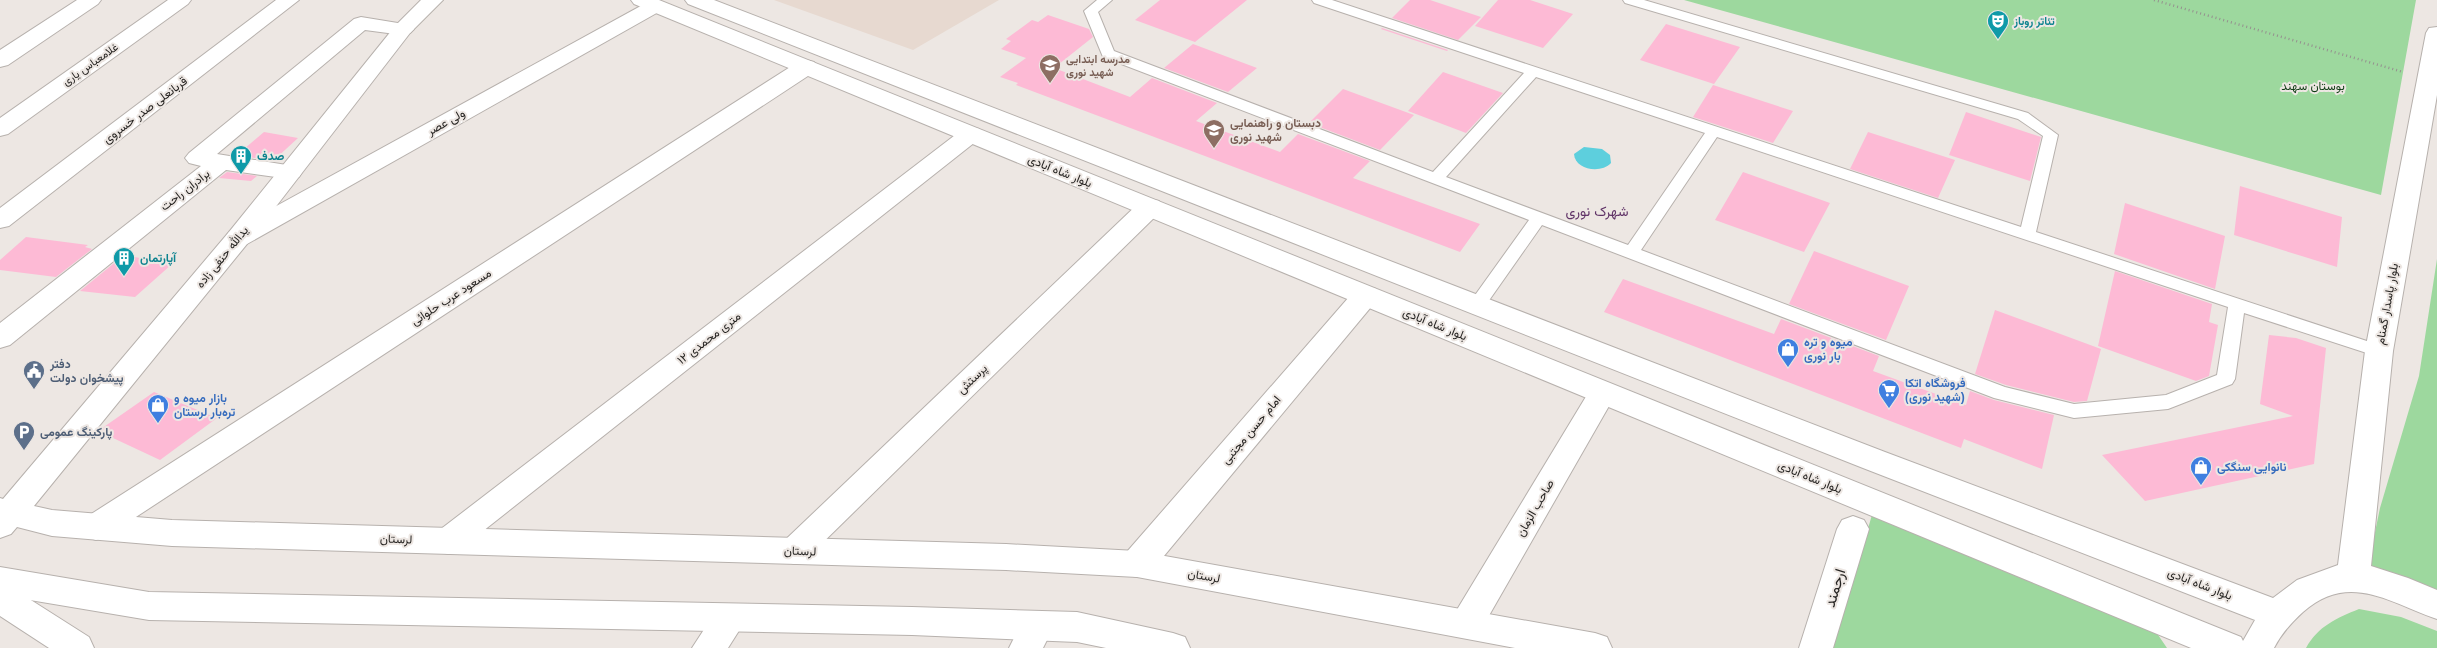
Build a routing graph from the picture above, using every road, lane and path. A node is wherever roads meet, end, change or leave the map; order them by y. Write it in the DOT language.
graph roads {
  1 [pos="92,0"];
  2 [pos="181,0"];
  3 [pos="290,0"];
  4 [pos="433,0"];
  5 [pos="695,0"];
  6 [pos="1105,0"];
  7 [pos="1319,0"];
  8 [pos="1630,0"];
  9 [pos="2154,0"];
  10 [pos="648,3"];
  11 [pos="403,29"];
  12 [pos="2437,33"];
  13 [pos="0,60"];
  14 [pos="806,67"];
  15 [pos="1533,71"];
  16 [pos="2429,79"];
  17 [pos="0,128"];
  18 [pos="1714,131"];
  19 [pos="971,134"];
  20 [pos="222,161"];
  21 [pos="290,172"];
  22 [pos="1436,178"];
  23 [pos="1150,207"];
  24 [pos="1538,217"];
  25 [pos="0,220"];
  26 [pos="2027,234"];
  27 [pos="238,238"];
  28 [pos="1631,252"];
  29 [pos="1366,296"];
  30 [pos="1477,304"];
  31 [pos="2237,304"];
  32 [pos="0,338"];
  33 [pos="2379,350"];
  34 [pos="1603,392"];
  35 [pos="4,517"];
  36 [pos="96,527"];
  37 [pos="1853,529"];
  38 [pos="448,541"];
  39 [pos="794,550"];
  40 [pos="1137,564"];
  41 [pos="2353,578"];
  42 [pos="0,580"];
  43 [pos="0,598"];
  44 [pos="2437,605"];
  45 [pos="2278,614"];
  46 [pos="730,618"];
  47 [pos="1467,624"];
  48 [pos="1031,637"];
  49 [pos="77,648"];
  50 [pos="709,648"];
  51 [pos="1173,648"];
  52 [pos="1595,648"];
  53 [pos="1816,648"];
  54 [pos="2229,648"];
  55 [pos="2257,648"];
  1 -- 13 [label="street"];
  2 -- 17 [label="street, غلامعباس یاری"];
  3 -- 25 [label="street, قربانعلی صدر خسروی"];
  4 -- 11 [label="street, یدالله حنفی زاده"];
  5 -- 30 [label="street, بلوار شاه آبادی"];
  6 -- 22 [label="lane"];
  7 -- 15 [label="lane"];
  8 -- 26 [label="lane"];
  9 -- 16 [label="path"];
  10 -- 14 [label="street, بلوار شاه آبادی"];
  10 -- 27 [label="street, ولی عصر"];
  11 -- 20 [label="street, برادران راحت"];
  11 -- 21 [label="street, یدالله حنفی زاده"];
  12 -- 16 [label="street, بلوار پاسدار گمنام"];
  14 -- 19 [label="street, بلوار شاه آبادی"];
  14 -- 36 [label="street, مسعود عرب حلوائی"];
  15 -- 18 [label="lane"];
  15 -- 22 [label="lane"];
  16 -- 33 [label="street, بلوار پاسدار گمنام"];
  18 -- 26 [label="lane"];
  18 -- 28 [label="lane"];
  19 -- 23 [label="street, بلوار شاه آبادی"];
  19 -- 38 [label="street, ۱۲ متری محمدی"];
  20 -- 21 [label="street"];
  20 -- 32 [label="street, برادران راحت"];
  21 -- 27 [label="street, یدالله حنفی زاده"];
  22 -- 24 [label="lane"];
  23 -- 29 [label="street, بلوار شاه آبادی"];
  23 -- 39 [label="street, پرستش"];
  24 -- 28 [label="lane"];
  24 -- 30 [label="lane"];
  26 -- 31 [label="lane"];
  27 -- 35 [label="street, یدالله حنفی زاده"];
  28 -- 31 [label="lane"];
  29 -- 34 [label="street, بلوار شاه آبادی"];
  29 -- 40 [label="street, امام حسن مجتبی"];
  30 -- 45 [label="street, بلوار شاه آبادی"];
  31 -- 33 [label="lane"];
  33 -- 41 [label="street, بلوار پاسدار گمنام"];
  34 -- 47 [label="street, صاحب الزمان"];
  34 -- 54 [label="street, بلوار شاه آبادی"];
  35 -- 36 [label="street, لرستان"];
  36 -- 38 [label="street, لرستان"];
  37 -- 53 [label="street, ارجمند"];
  38 -- 39 [label="street, لرستان"];
  39 -- 40 [label="street, لرستان"];
  40 -- 47 [label="street, لرستان"];
  41 -- 44 [label="street"];
  41 -- 45 [label="street"];
  42 -- 46 [label="street"];
  43 -- 49 [label="street"];
  45 -- 55 [label="street"];
  46 -- 48 [label="street"];
  46 -- 50 [label="street"];
  47 -- 52 [label="street, لرستان"];
  48 -- 51 [label="street"];
}
